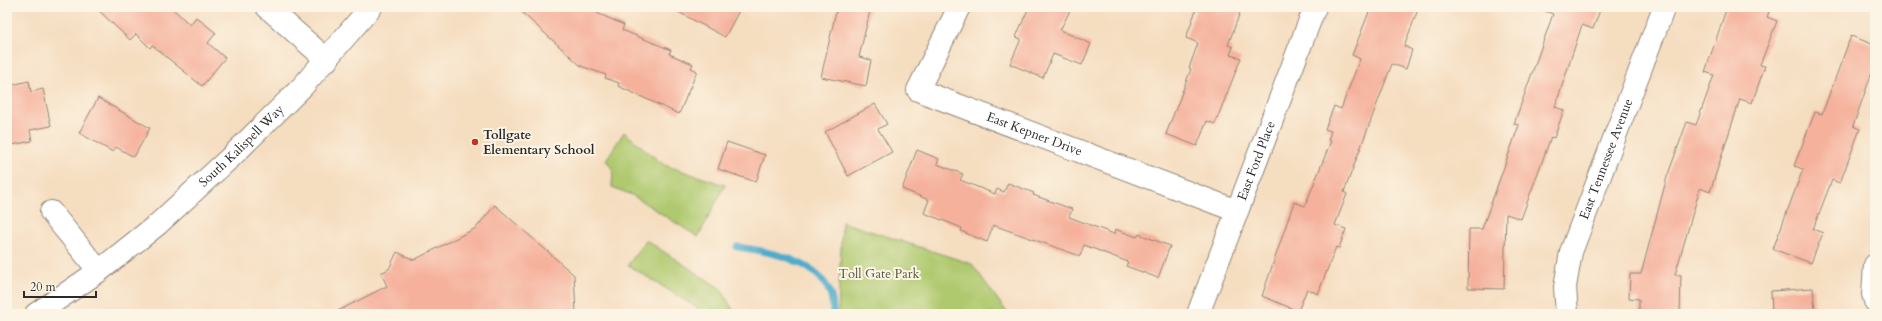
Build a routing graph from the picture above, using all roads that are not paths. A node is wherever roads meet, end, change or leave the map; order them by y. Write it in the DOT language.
graph roads {
  1 [pos="267,7"];
  2 [pos="371,7"];
  3 [pos="958,7"];
  4 [pos="1315,7"];
  5 [pos="1664,7"];
  6 [pos="327,60"];
  7 [pos="1237,211"];
  8 [pos="51,212"];
  9 [pos="1875,265"];
  10 [pos="99,271"];
  11 [pos="1875,301"];
  12 [pos="36,314"];
  13 [pos="1198,314"];
  14 [pos="1567,314"];
  1 -- 6 [label="street"];
  2 -- 6 [label="street, South Kalispell Way"];
  3 -- 7 [label="street, East Kepner Drive"];
  4 -- 7 [label="street, East Ford Place"];
  5 -- 14 [label="street, East Tennessee Avenue"];
  6 -- 10 [label="street, South Kalispell Way"];
  7 -- 13 [label="street, East Ford Place"];
  8 -- 10 [label="street"];
  9 -- 11 [label="street"];
  10 -- 12 [label="street, South Kalispell Way"];
}
